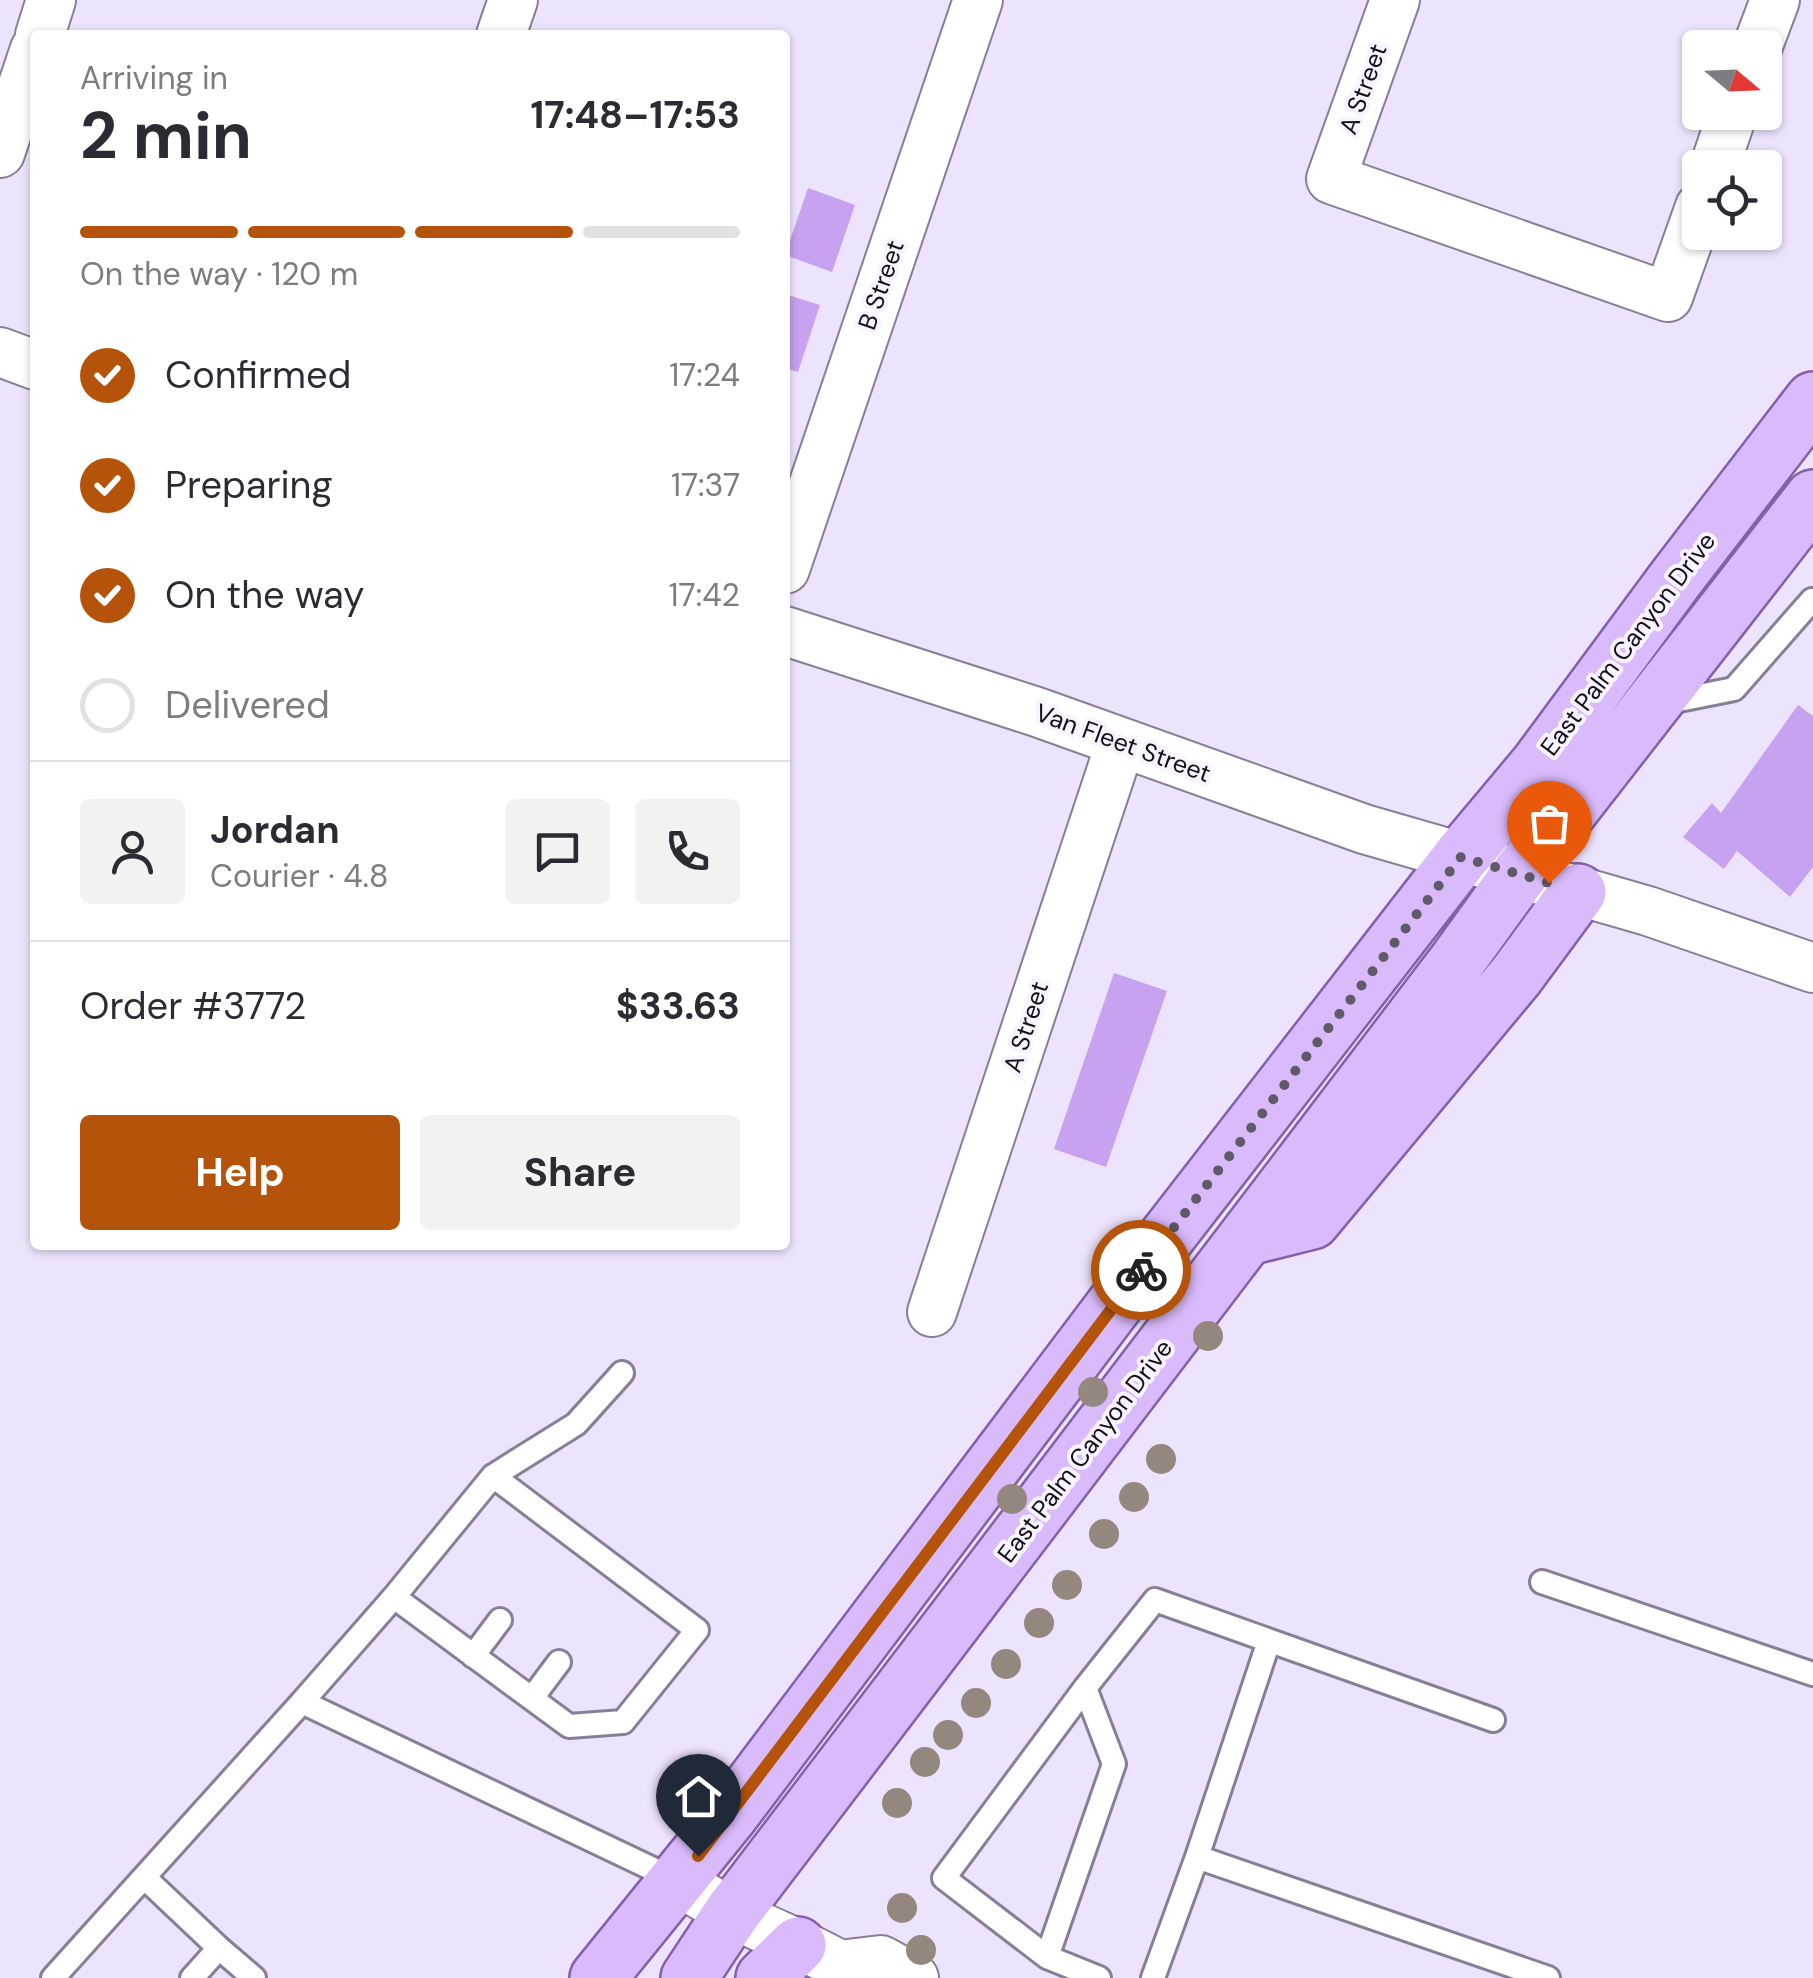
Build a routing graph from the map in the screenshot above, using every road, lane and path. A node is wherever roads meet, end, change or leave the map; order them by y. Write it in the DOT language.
graph roads {
  1 [pos="51,0"];
  2 [pos="513,0"];
  3 [pos="978,0"];
  4 [pos="1395,0"];
  5 [pos="1775,0"];
  6 [pos="42,30"];
  7 [pos="503,30"];
  8 [pos="1764,30"];
  9 [pos="30,63"];
  10 [pos="0,153"];
  11 [pos="1685,250"];
  12 [pos="0,352"];
  13 [pos="30,362"];
  14 [pos="1813,400"];
  15 [pos="1813,498"];
  16 [pos="790,554"];
  17 [pos="1812,600"];
  18 [pos="790,633"];
  19 [pos="1651,706"];
  20 [pos="1121,742"];
  21 [pos="1461,857"];
  22 [pos="1520,874"];
  23 [pos="1578,892"];
  24 [pos="1813,968"];
  25 [pos="1248,1237"];
  26 [pos="932,1312"];
  27 [pos="622,1373"];
  28 [pos="493,1476"];
  29 [pos="1542,1582"];
  30 [pos="394,1597"];
  31 [pos="500,1620"];
  32 [pos="1270,1641"];
  33 [pos="474,1656"];
  34 [pos="559,1662"];
  35 [pos="1813,1674"];
  36 [pos="1085,1688"];
  37 [pos="532,1698"];
  38 [pos="302,1702"];
  39 [pos="1494,1720"];
  40 [pos="1197,1858"];
  41 [pos="145,1878"];
  42 [pos="678,1881"];
  43 [pos="732,1913"];
  44 [pos="219,1948"];
  45 [pos="1047,1956"];
  46 [pos="812,1967"];
  47 [pos="54,1978"];
  48 [pos="192,1978"];
  49 [pos="254,1978"];
  50 [pos="598,1978"];
  51 [pos="689,1978"];
  52 [pos="914,1978"];
  53 [pos="1099,1978"];
  54 [pos="1153,1978"];
  55 [pos="1548,1978"];
  1 -- 6 [label="street"];
  2 -- 7 [label="street"];
  3 -- 16 [label="street, B Street"];
  4 -- 11 [label="street, A Street"];
  5 -- 8 [label="street"];
  9 -- 10 [label="street"];
  12 -- 13 [label="street"];
  14 -- 21 [label="main road, East Palm Canyon Drive"];
  15 -- 19 [label="main road, East Palm Canyon Drive"];
  17 -- 19 [label="lane"];
  18 -- 20 [label="street, Van Fleet Street"];
  19 -- 22 [label="main road, East Palm Canyon Drive"];
  20 -- 21 [label="street, Van Fleet Street"];
  20 -- 26 [label="street, A Street"];
  21 -- 22 [label="street, Van Fleet Street"];
  21 -- 42 [label="main road, East Palm Canyon Drive"];
  22 -- 23 [label="street, Van Fleet Street"];
  22 -- 25 [label="main road, East Palm Canyon Drive"];
  23 -- 24 [label="street, Van Fleet Street"];
  23 -- 25 [label="main road"];
  25 -- 43 [label="main road, East Palm Canyon Drive"];
  27 -- 28 [label="lane"];
  28 -- 30 [label="lane"];
  28 -- 37 [label="lane"];
  29 -- 35 [label="lane"];
  30 -- 33 [label="lane"];
  30 -- 38 [label="lane"];
  31 -- 33 [label="lane"];
  32 -- 36 [label="lane"];
  32 -- 39 [label="lane"];
  32 -- 40 [label="lane"];
  33 -- 37 [label="lane"];
  34 -- 37 [label="lane"];
  36 -- 45 [label="lane"];
  36 -- 45 [label="lane"];
  38 -- 41 [label="lane"];
  38 -- 42 [label="lane"];
  40 -- 54 [label="lane"];
  40 -- 55 [label="lane"];
  41 -- 44 [label="lane"];
  41 -- 47 [label="lane"];
  42 -- 43 [label="street"];
  42 -- 50 [label="main road, East Palm Canyon Drive"];
  43 -- 46 [label="street"];
  43 -- 51 [label="main road, East Palm Canyon Drive"];
  44 -- 48 [label="lane"];
  44 -- 49 [label="lane"];
  45 -- 53 [label="lane"];
  46 -- 52 [label="street"];
}
